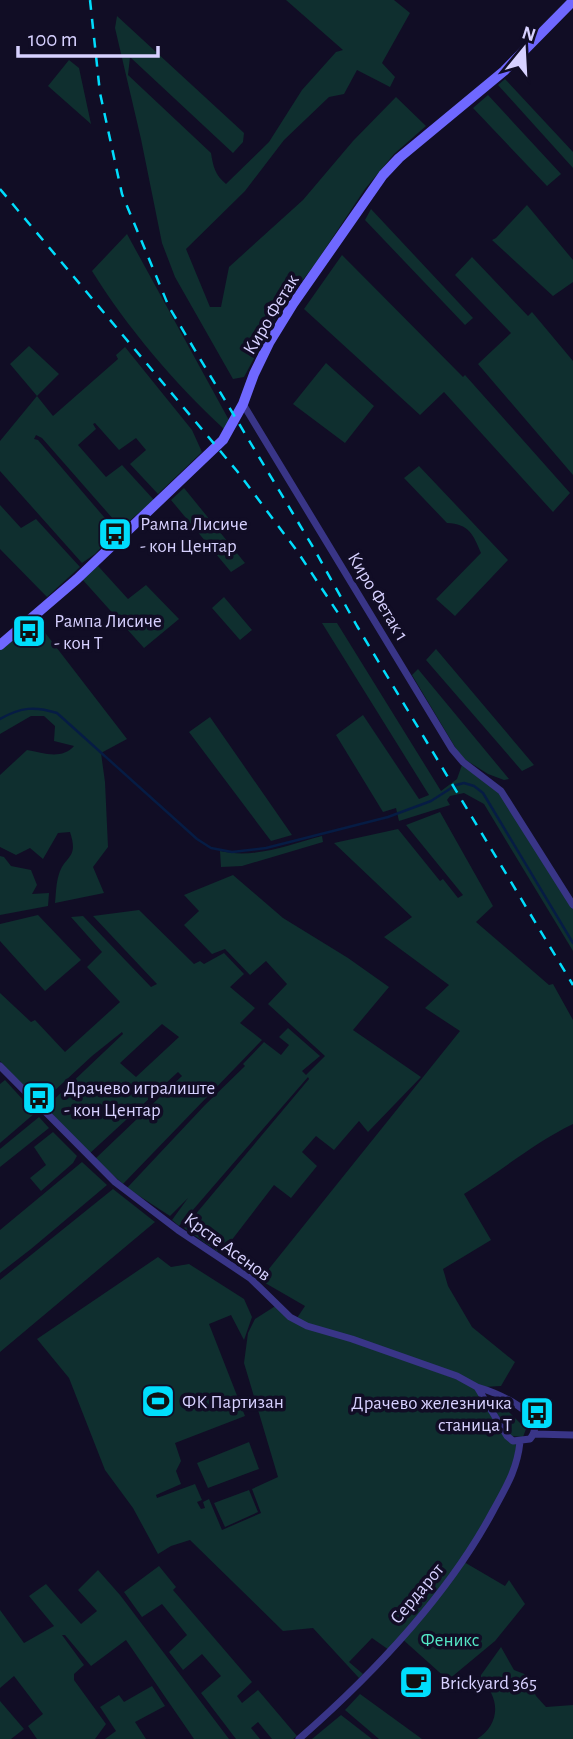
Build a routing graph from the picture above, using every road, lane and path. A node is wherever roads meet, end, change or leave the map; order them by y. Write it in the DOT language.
graph roads {
  1 [pos="573,1"];
  2 [pos="243,404"];
  3 [pos="253,416"];
  4 [pos="236,418"];
  5 [pos="0,645"];
  6 [pos="573,905"];
  7 [pos="0,1066"];
  8 [pos="477,1387"];
  9 [pos="534,1434"];
  10 [pos="573,1435"];
  11 [pos="520,1442"];
  12 [pos="299,1739"];
  1 -- 2 [label="main road, Киро Фетак"];
  2 -- 3 [label="street, Киро Фетак 1"];
  2 -- 4 [label="main road, Киро Фетак"];
  3 -- 4 [label="street"];
  3 -- 6 [label="street, Киро Фетак 1"];
  4 -- 5 [label="main road, Киро Фетак"];
  7 -- 8 [label="street, Крсте Асенов"];
  8 -- 9 [label="street, Крсте Асенов"];
  8 -- 11 [label="street"];
  9 -- 10 [label="street"];
  9 -- 11 [label="street"];
  11 -- 12 [label="street, Сердарот"];
}
